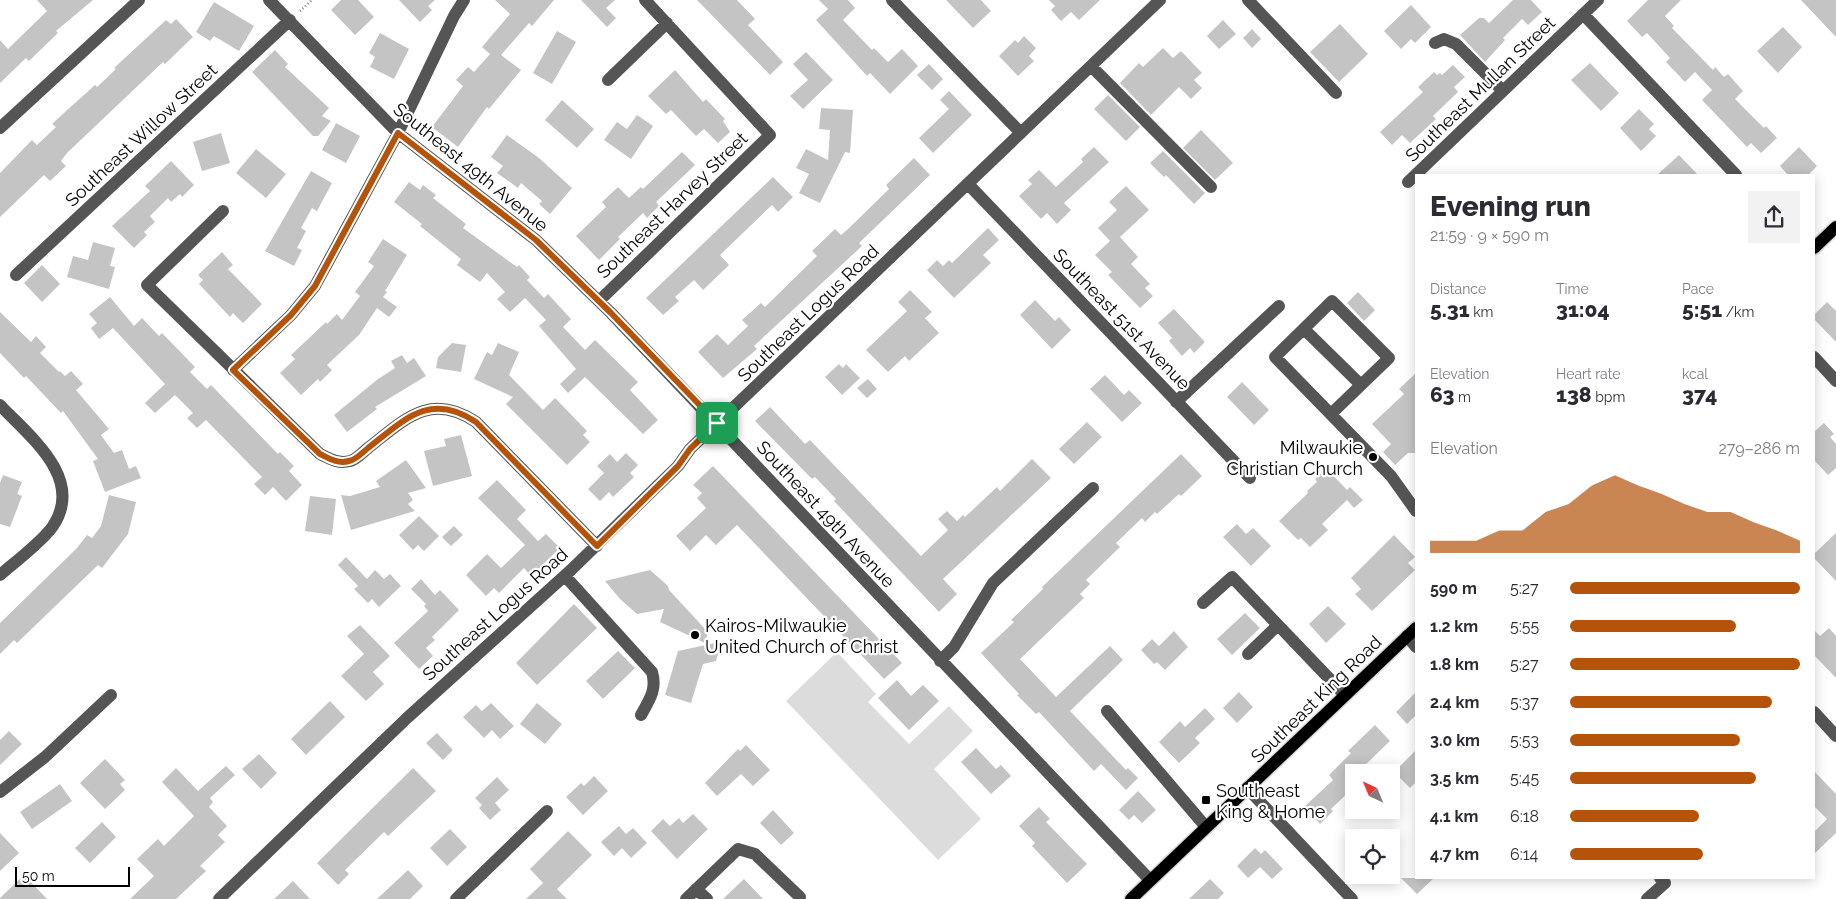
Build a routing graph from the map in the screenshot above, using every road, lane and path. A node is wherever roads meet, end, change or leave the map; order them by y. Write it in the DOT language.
graph roads {
  1 [pos="139,0"];
  2 [pos="269,0"];
  3 [pos="464,0"];
  4 [pos="645,0"];
  5 [pos="892,0"];
  6 [pos="1160,0"];
  7 [pos="1248,0"];
  8 [pos="1598,0"];
  9 [pos="1583,14"];
  10 [pos="290,20"];
  11 [pos="667,23"];
  12 [pos="1435,43"];
  13 [pos="1091,66"];
  14 [pos="608,80"];
  15 [pos="1503,91"];
  16 [pos="1336,93"];
  17 [pos="0,128"];
  18 [pos="398,133"];
  19 [pos="1021,134"];
  20 [pos="1416,174"];
  21 [pos="1735,174"];
  22 [pos="1415,175"];
  23 [pos="1408,182"];
  24 [pos="968,184"];
  25 [pos="1211,187"];
  26 [pos="223,211"];
  27 [pos="1836,227"];
  28 [pos="1815,247"];
  29 [pos="16,275"];
  30 [pos="598,301"];
  31 [pos="1279,306"];
  32 [pos="1304,328"];
  33 [pos="1815,358"];
  34 [pos="233,370"];
  35 [pos="1836,380"];
  36 [pos="1360,386"];
  37 [pos="1176,402"];
  38 [pos="0,405"];
  39 [pos="1331,414"];
  40 [pos="717,423"];
  41 [pos="1250,478"];
  42 [pos="1092,488"];
  43 [pos="1415,510"];
  44 [pos="597,546"];
  45 [pos="0,575"];
  46 [pos="565,576"];
  47 [pos="1203,603"];
  48 [pos="1278,625"];
  49 [pos="1412,632"];
  50 [pos="1248,654"];
  51 [pos="940,661"];
  52 [pos="112,695"];
  53 [pos="1345,695"];
  54 [pos="1107,711"];
  55 [pos="1815,713"];
  56 [pos="641,714"];
  57 [pos="1836,736"];
  58 [pos="1247,788"];
  59 [pos="0,792"];
  60 [pos="547,811"];
  61 [pos="1206,827"];
  62 [pos="1150,880"];
  63 [pos="1662,880"];
  64 [pos="696,889"];
  65 [pos="800,897"];
  66 [pos="219,899"];
  67 [pos="456,899"];
  68 [pos="686,899"];
  69 [pos="706,899"];
  70 [pos="1131,899"];
  71 [pos="1352,899"];
  72 [pos="1647,899"];
  1 -- 17 [label="street"];
  2 -- 10 [label="street, Southeast 49th Avenue"];
  3 -- 18 [label="street"];
  4 -- 11 [label="street"];
  5 -- 19 [label="street"];
  6 -- 13 [label="street, Southeast Logus Road"];
  7 -- 16 [label="street"];
  8 -- 9 [label="street, Southeast Mullan Street"];
  9 -- 15 [label="street, Southeast Mullan Street"];
  9 -- 21 [label="street"];
  10 -- 18 [label="street, Southeast 49th Avenue"];
  10 -- 29 [label="street, Southeast Willow Street"];
  11 -- 14 [label="street"];
  11 -- 30 [label="street, Southeast Harvey Street"];
  12 -- 15 [label="street"];
  13 -- 19 [label="street, Southeast Logus Road"];
  13 -- 25 [label="street"];
  15 -- 20 [label="street, Southeast Mullan Street"];
  18 -- 30 [label="street, Southeast 49th Avenue"];
  18 -- 34 [label="street"];
  19 -- 24 [label="street, Southeast Logus Road"];
  22 -- 23 [label="street, Southeast Mullan Street"];
  24 -- 37 [label="street, Southeast 51st Avenue"];
  24 -- 40 [label="street, Southeast Logus Road"];
  26 -- 34 [label="street"];
  27 -- 28 [label="main road"];
  30 -- 40 [label="street, Southeast 49th Avenue"];
  31 -- 37 [label="street"];
  32 -- 36 [label="street"];
  32 -- 36 [label="street"];
  32 -- 39 [label="street"];
  33 -- 35 [label="street"];
  34 -- 44 [label="street"];
  36 -- 39 [label="street"];
  37 -- 41 [label="street, Southeast 51st Avenue"];
  38 -- 45 [label="street"];
  39 -- 43 [label="street"];
  40 -- 44 [label="street, Southeast Logus Road"];
  40 -- 51 [label="street, Southeast 49th Avenue"];
  42 -- 51 [label="street"];
  44 -- 46 [label="street, Southeast Logus Road"];
  46 -- 56 [label="street"];
  46 -- 66 [label="street, Southeast Logus Road"];
  47 -- 48 [label="street"];
  48 -- 50 [label="street"];
  48 -- 53 [label="street"];
  49 -- 53 [label="main road, Southeast King Road"];
  51 -- 62 [label="street, Southeast 49th Avenue"];
  52 -- 59 [label="street"];
  53 -- 58 [label="main road, Southeast King Road"];
  54 -- 61 [label="street"];
  55 -- 57 [label="street"];
  58 -- 61 [label="main road, Southeast King Road"];
  58 -- 71 [label="street"];
  60 -- 67 [label="street"];
  61 -- 62 [label="main road, Southeast King Road"];
  62 -- 70 [label="main road, Southeast King Road"];
  63 -- 72 [label="street"];
  64 -- 65 [label="street"];
  64 -- 68 [label="street"];
  64 -- 69 [label="street"];
}
